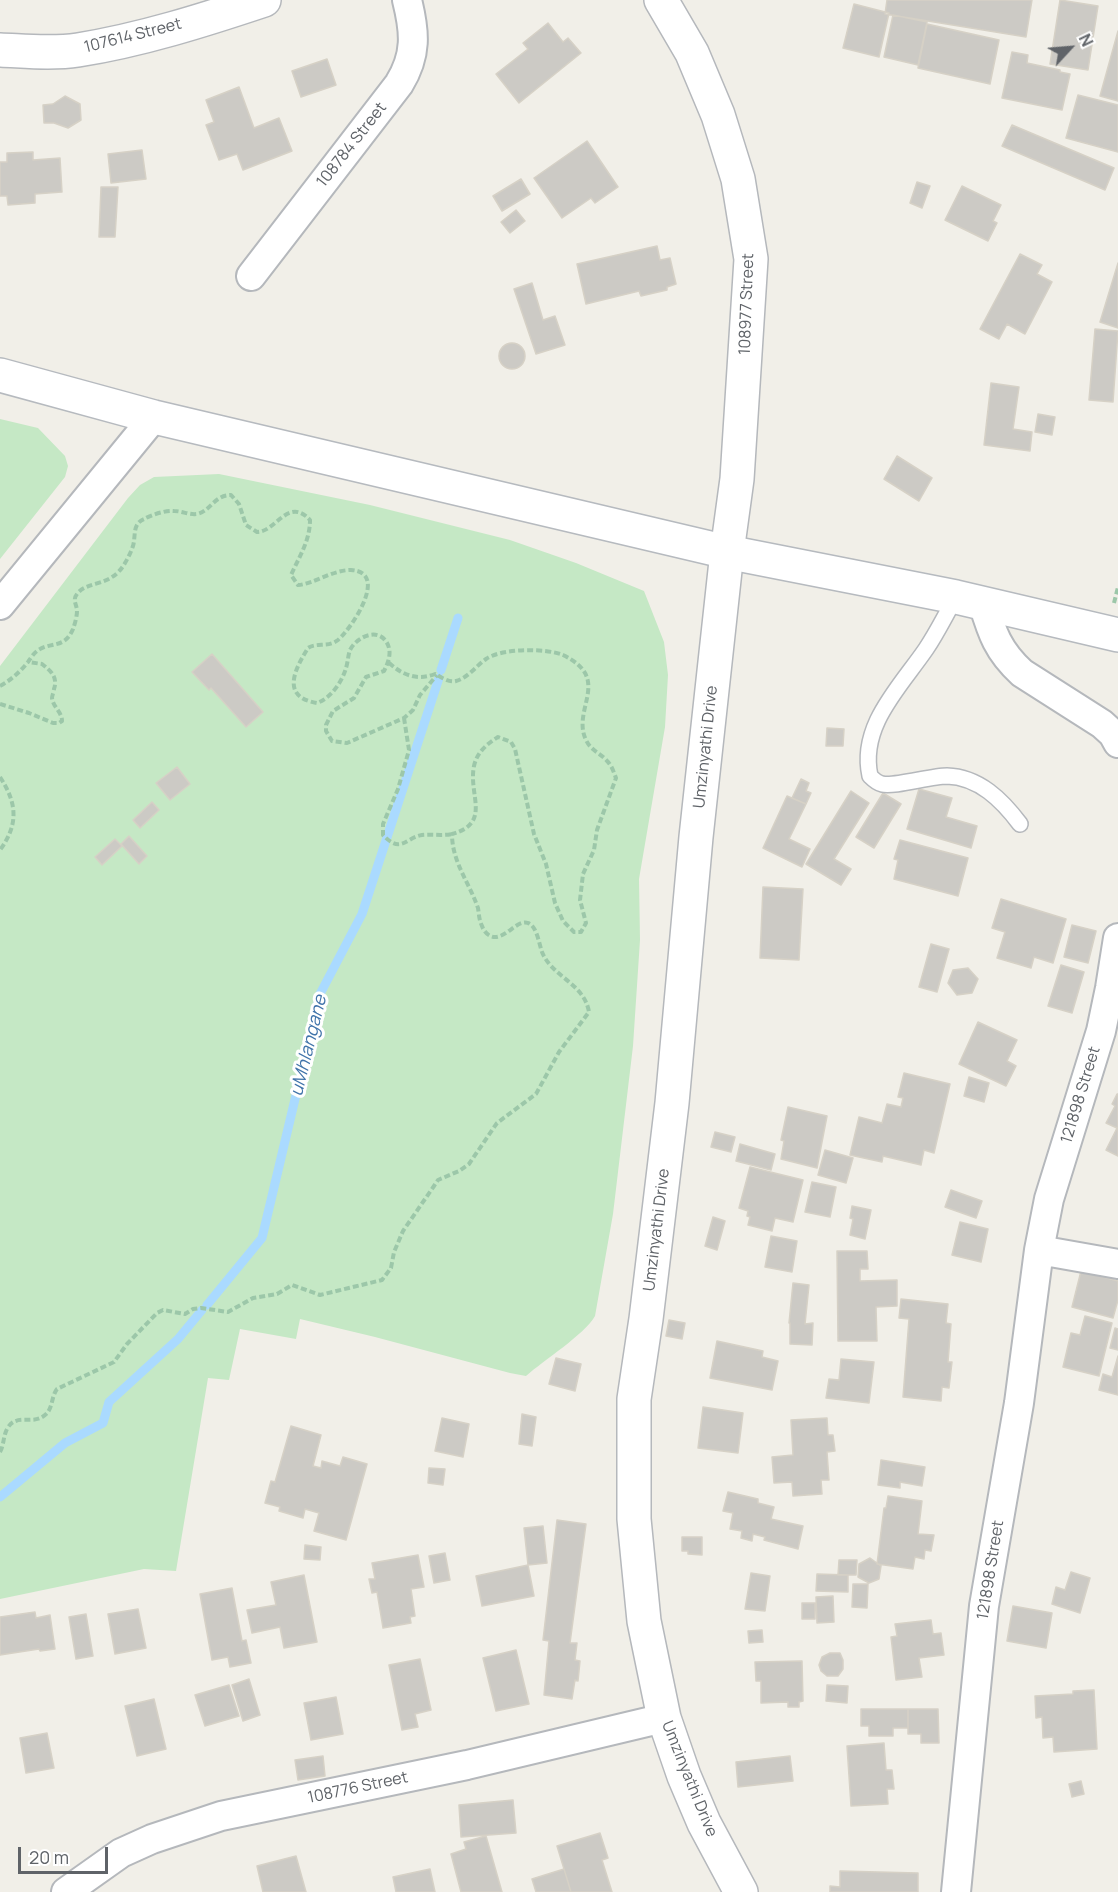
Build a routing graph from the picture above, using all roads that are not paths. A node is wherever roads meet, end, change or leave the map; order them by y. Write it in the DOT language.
graph roads {
  1 [pos="264,0"];
  2 [pos="407,0"];
  3 [pos="661,0"];
  4 [pos="0,50"];
  5 [pos="251,276"];
  6 [pos="0,375"];
  7 [pos="154,417"];
  8 [pos="727,552"];
  9 [pos="969,600"];
  10 [pos="0,605"];
  11 [pos="1118,635"];
  12 [pos="1118,743"];
  13 [pos="1020,824"];
  14 [pos="1118,938"];
  15 [pos="1039,1250"];
  16 [pos="1118,1264"];
  17 [pos="664,1718"];
  18 [pos="66,1892"];
  19 [pos="741,1892"];
  20 [pos="956,1892"];
  1 -- 4 [label="street, 107614 Street"];
  2 -- 5 [label="street, 108784 Street"];
  3 -- 8 [label="street, 108977 Street"];
  6 -- 7 [label="street"];
  7 -- 8 [label="street"];
  7 -- 10 [label="street"];
  8 -- 9 [label="street"];
  8 -- 17 [label="street, Umzinyathi Drive"];
  9 -- 11 [label="street"];
  9 -- 12 [label="street"];
  9 -- 13 [label="lane"];
  14 -- 15 [label="street, 121898 Street"];
  15 -- 16 [label="street"];
  15 -- 20 [label="street, 121898 Street"];
  17 -- 18 [label="street, 108776 Street"];
  17 -- 19 [label="street, Umzinyathi Drive"];
}
